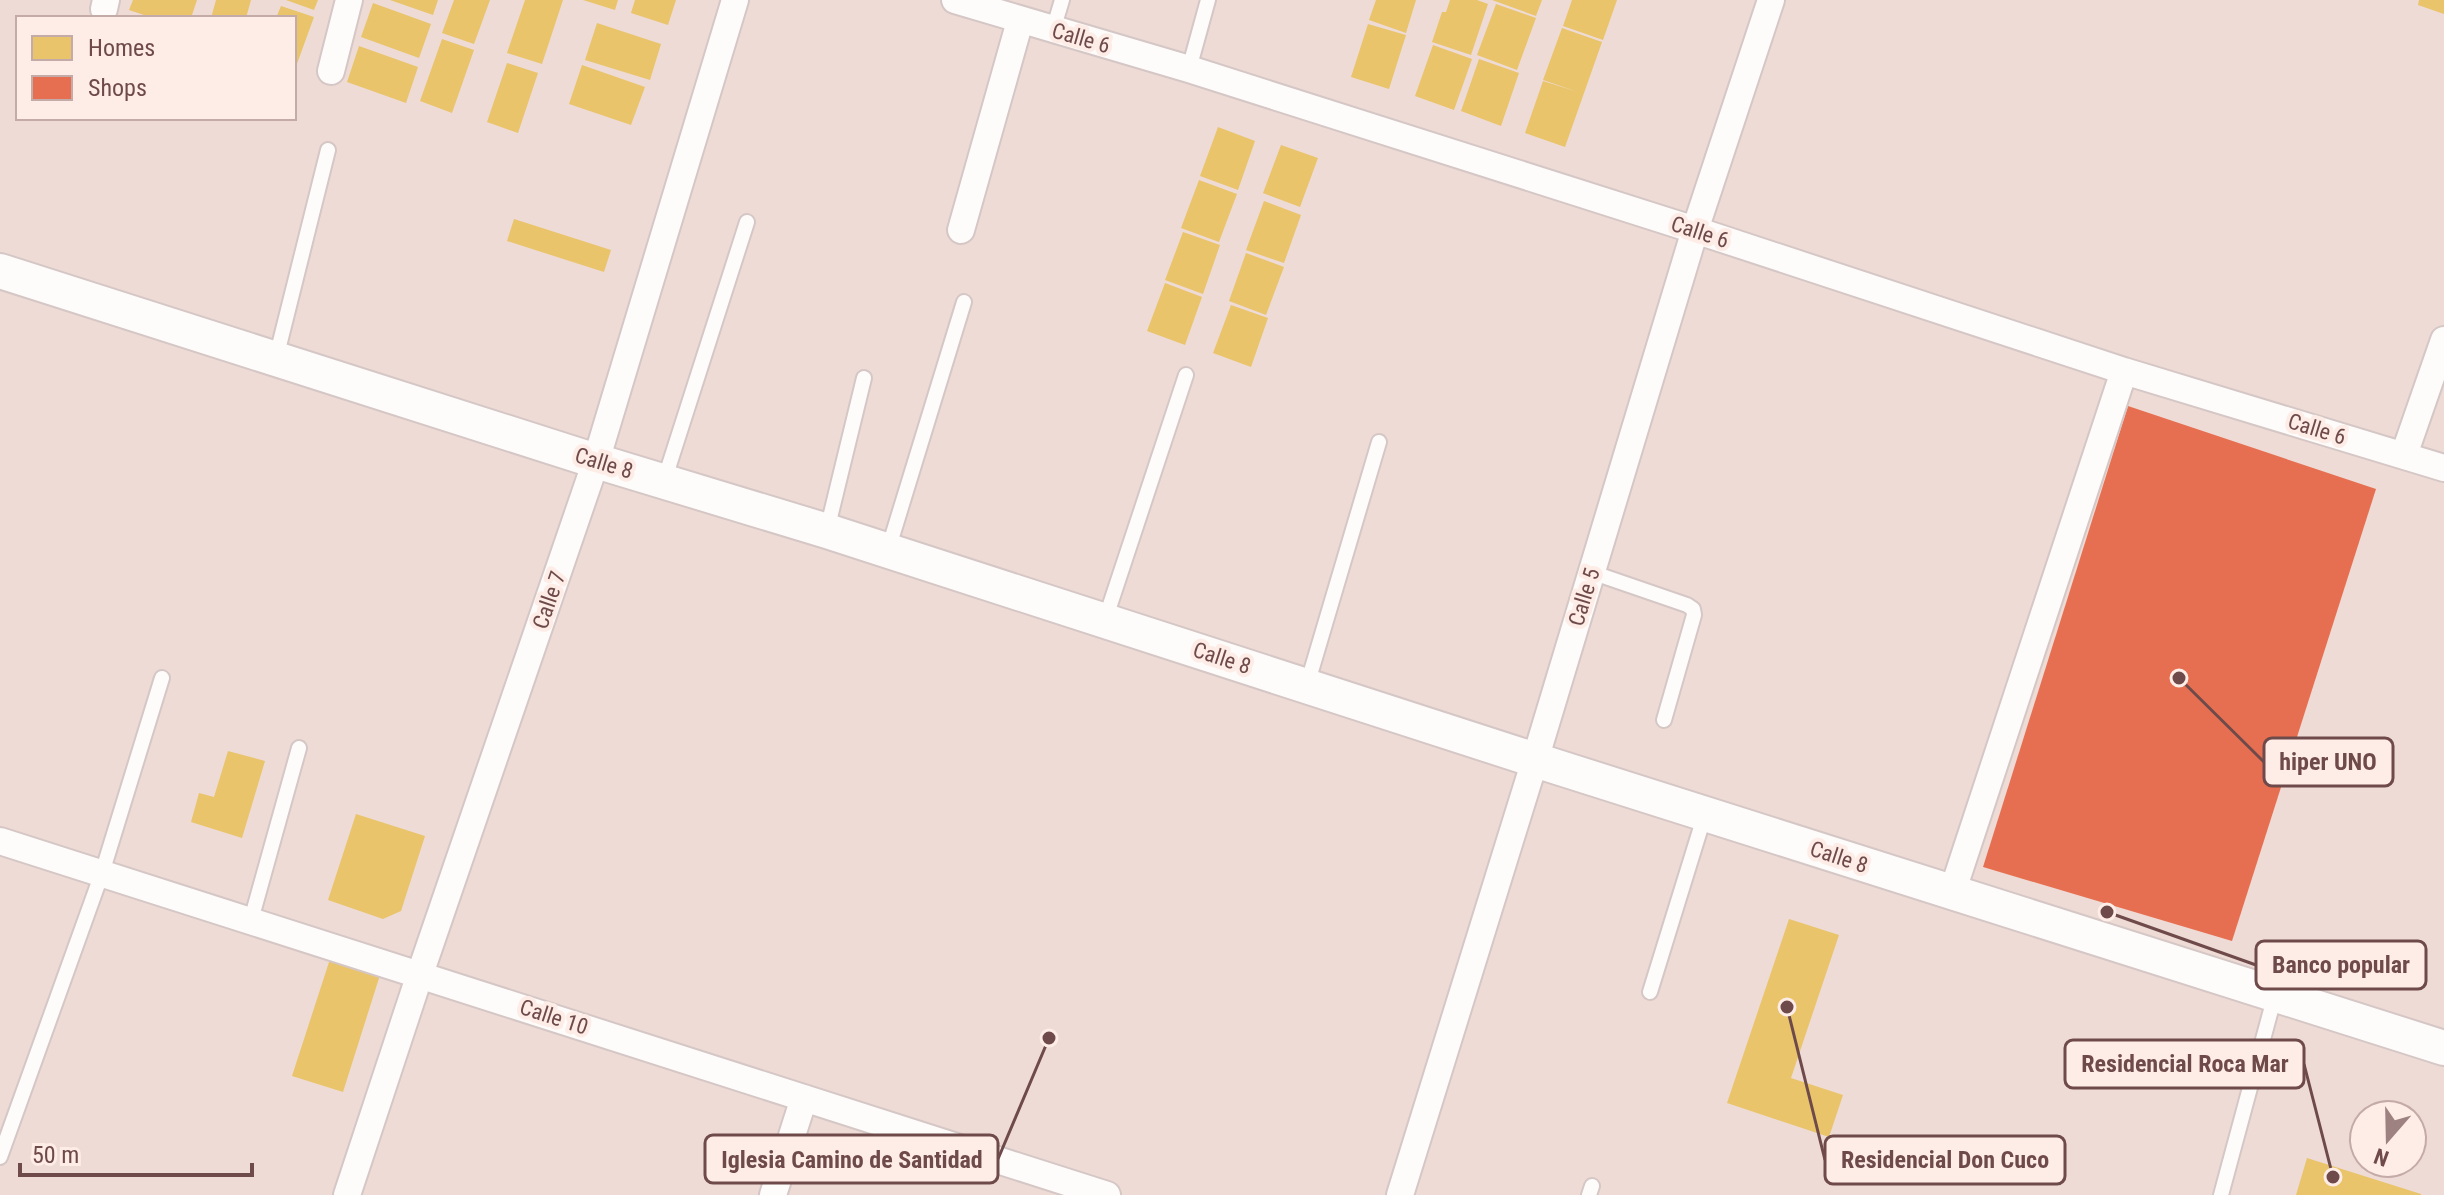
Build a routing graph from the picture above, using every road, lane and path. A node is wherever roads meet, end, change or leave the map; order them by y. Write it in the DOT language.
graph roads {
  1 [pos="349,0"];
  2 [pos="735,0"];
  3 [pos="955,0"];
  4 [pos="1062,0"];
  5 [pos="1208,0"];
  6 [pos="1771,0"];
  7 [pos="1020,21"];
  8 [pos="1053,30"];
  9 [pos="1189,69"];
  10 [pos="331,71"];
  11 [pos="328,150"];
  12 [pos="747,222"];
  13 [pos="961,230"];
  14 [pos="1695,230"];
  15 [pos="0,271"];
  16 [pos="964,302"];
  17 [pos="2444,340"];
  18 [pos="275,359"];
  19 [pos="2124,371"];
  20 [pos="1186,375"];
  21 [pos="864,378"];
  22 [pos="1379,442"];
  23 [pos="2404,455"];
  24 [pos="596,461"];
  25 [pos="2444,468"];
  26 [pos="663,481"];
  27 [pos="827,531"];
  28 [pos="887,550"];
  29 [pos="1591,572"];
  30 [pos="1104,620"];
  31 [pos="162,678"];
  32 [pos="1307,686"];
  33 [pos="1664,720"];
  34 [pos="299,748"];
  35 [pos="1535,760"];
  36 [pos="1705,814"];
  37 [pos="0,841"];
  38 [pos="102,873"];
  39 [pos="1952,893"];
  40 [pos="251,920"];
  41 [pos="420,974"];
  42 [pos="1650,992"];
  43 [pos="2275,995"];
  44 [pos="2444,1048"];
  45 [pos="804,1098"];
  46 [pos="0,1157"];
  47 [pos="347,1195"];
  48 [pos="773,1195"];
  49 [pos="1107,1195"];
  50 [pos="1400,1195"];
  51 [pos="2221,1195"];
  1 -- 10 [label="street"];
  2 -- 24 [label="street, Calle 7"];
  3 -- 7 [label="street, Calle 6"];
  4 -- 8 [label="lane"];
  5 -- 9 [label="lane"];
  6 -- 14 [label="street, Calle 5"];
  7 -- 8 [label="street, Calle 6"];
  7 -- 13 [label="street"];
  8 -- 9 [label="street, Calle 6"];
  9 -- 14 [label="street, Calle 6"];
  11 -- 18 [label="lane"];
  12 -- 26 [label="lane"];
  14 -- 19 [label="street, Calle 6"];
  14 -- 29 [label="street, Calle 5"];
  15 -- 18 [label="street, Calle 8"];
  16 -- 28 [label="lane"];
  17 -- 23 [label="street"];
  18 -- 24 [label="street, Calle 8"];
  19 -- 23 [label="street, Calle 6"];
  19 -- 39 [label="street"];
  20 -- 30 [label="lane"];
  21 -- 27 [label="lane"];
  22 -- 32 [label="lane"];
  23 -- 25 [label="street, Calle 6"];
  24 -- 26 [label="street, Calle 8"];
  24 -- 41 [label="street, Calle 7"];
  26 -- 27 [label="street, Calle 8"];
  27 -- 28 [label="street, Calle 8"];
  28 -- 30 [label="street, Calle 8"];
  29 -- 33 [label="lane"];
  29 -- 35 [label="street, Calle 5"];
  30 -- 32 [label="street, Calle 8"];
  31 -- 38 [label="lane"];
  32 -- 35 [label="street, Calle 8"];
  34 -- 40 [label="lane"];
  35 -- 36 [label="street, Calle 8"];
  35 -- 50 [label="street, Calle 5"];
  36 -- 39 [label="street, Calle 8"];
  36 -- 42 [label="lane"];
  37 -- 38 [label="street, Calle 10"];
  38 -- 40 [label="street, Calle 10"];
  38 -- 46 [label="lane"];
  39 -- 43 [label="street, Calle 8"];
  40 -- 41 [label="street, Calle 10"];
  41 -- 45 [label="street, Calle 10"];
  41 -- 47 [label="street, Calle 7"];
  43 -- 44 [label="street, Calle 8"];
  43 -- 51 [label="lane"];
  45 -- 48 [label="street"];
  45 -- 49 [label="street, Calle 10"];
}
